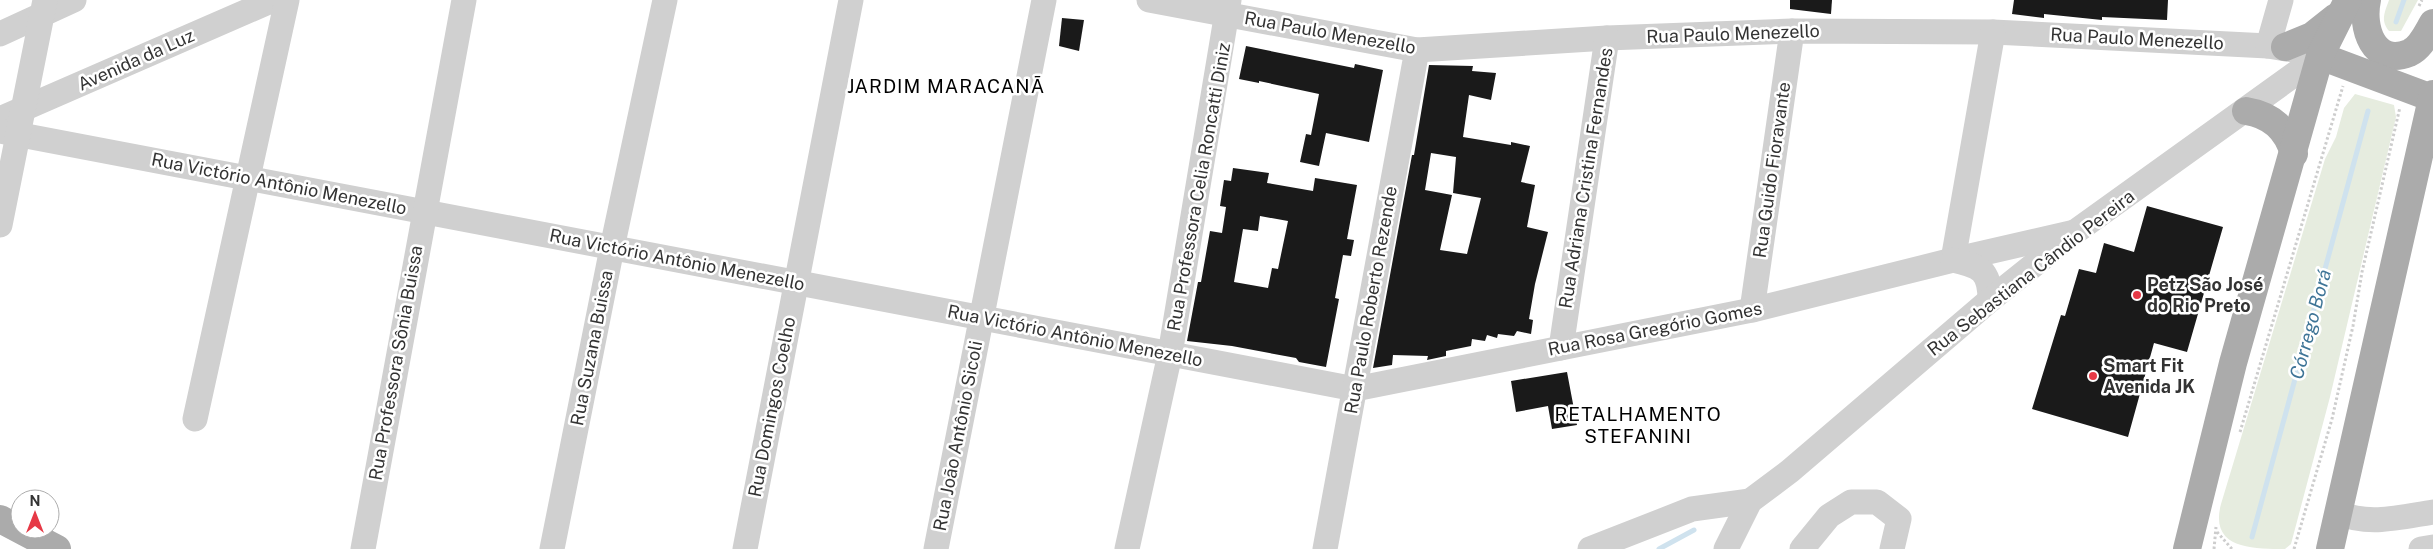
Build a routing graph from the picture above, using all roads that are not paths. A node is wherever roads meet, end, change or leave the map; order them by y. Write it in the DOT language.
graph roads {
  1 [pos="74,0"];
  2 [pos="273,0"];
  3 [pos="287,0"];
  4 [pos="464,0"];
  5 [pos="665,0"];
  6 [pos="851,0"];
  7 [pos="1044,0"];
  8 [pos="1149,0"];
  9 [pos="2282,3"];
  10 [pos="2353,3"];
  11 [pos="44,7"];
  12 [pos="1229,7"];
  13 [pos="2433,23"];
  14 [pos="1792,31"];
  15 [pos="1993,32"];
  16 [pos="0,34"];
  17 [pos="1607,38"];
  18 [pos="2276,46"];
  19 [pos="1417,50"];
  20 [pos="2320,56"];
  21 [pos="2433,94"];
  22 [pos="2433,98"];
  23 [pos="24,109"];
  24 [pos="2246,111"];
  25 [pos="6,128"];
  26 [pos="2294,154"];
  27 [pos="248,178"];
  28 [pos="423,212"];
  29 [pos="0,225"];
  30 [pos="2076,232"];
  31 [pos="612,248"];
  32 [pos="1953,260"];
  33 [pos="796,283"];
  34 [pos="1990,300"];
  35 [pos="1752,310"];
  36 [pos="981,318"];
  37 [pos="1561,348"];
  38 [pos="1170,354"];
  39 [pos="1355,389"];
  40 [pos="195,419"];
  41 [pos="2352,456"];
  42 [pos="1750,501"];
  43 [pos="2433,512"];
  44 [pos="2339,513"];
  45 [pos="0,519"];
  46 [pos="2203,536"];
  47 [pos="2433,547"];
  48 [pos="2297,548"];
  49 [pos="57,549"];
  50 [pos="363,549"];
  51 [pos="552,549"];
  52 [pos="745,549"];
  53 [pos="936,549"];
  54 [pos="1127,549"];
  55 [pos="1325,549"];
  56 [pos="1590,549"];
  57 [pos="1726,549"];
  58 [pos="1802,549"];
  59 [pos="1892,549"];
  60 [pos="2330,549"];
  61 [pos="2421,549"];
  1 -- 11 [label="street"];
  2 -- 23 [label="street, Avenida da Luz"];
  3 -- 27 [label="street"];
  4 -- 28 [label="street, Rua Professora Sônia Buissa"];
  5 -- 31 [label="street, Rua Suzana Buissa"];
  6 -- 33 [label="street, Rua Domingos Coelho"];
  7 -- 36 [label="street, Rua João Antônio Sicoli"];
  8 -- 12 [label="street, Rua Paulo Menezello"];
  9 -- 18 [label="street"];
  10 -- 13 [label="main road"];
  10 -- 18 [label="main road"];
  10 -- 20 [label="main road"];
  11 -- 16 [label="street"];
  11 -- 23 [label="street"];
  12 -- 19 [label="street, Rua Paulo Menezello"];
  12 -- 38 [label="street, Rua Professora Celia Roncatti Diniz"];
  14 -- 15 [label="street, Rua Paulo Menezello"];
  14 -- 17 [label="street, Rua Paulo Menezello"];
  14 -- 35 [label="street, Rua Guido Fioravante"];
  15 -- 18 [label="street, Rua Paulo Menezello"];
  15 -- 32 [label="street"];
  17 -- 19 [label="street, Rua Paulo Menezello"];
  17 -- 37 [label="street, Rua Adriana Cristina Fernandes"];
  18 -- 20 [label="street, Rua Paulo Menezello"];
  19 -- 39 [label="street, Rua Paulo Roberto Rezende"];
  20 -- 22 [label="main road"];
  20 -- 24 [label="street, Rua Sebastiana Cândio Pereira"];
  20 -- 26 [label="main road"];
  21 -- 22 [label="main road"];
  22 -- 41 [label="main road"];
  23 -- 25 [label="street"];
  24 -- 26 [label="main road"];
  24 -- 30 [label="street, Rua Sebastiana Cândio Pereira"];
  25 -- 27 [label="street, Rua Victório Antônio Menezello"];
  25 -- 29 [label="street"];
  26 -- 46 [label="main road"];
  27 -- 28 [label="street, Rua Victório Antônio Menezello"];
  27 -- 40 [label="street"];
  28 -- 31 [label="street, Rua Victório Antônio Menezello"];
  28 -- 50 [label="street, Rua Professora Sônia Buissa"];
  30 -- 32 [label="street, Rua Rosa Gregório Gomes"];
  30 -- 34 [label="street, Rua Sebastiana Cândio Pereira"];
  31 -- 33 [label="street, Rua Victório Antônio Menezello"];
  31 -- 51 [label="street, Rua Suzana Buissa"];
  32 -- 34 [label="street"];
  32 -- 35 [label="street, Rua Rosa Gregório Gomes"];
  33 -- 36 [label="street, Rua Victório Antônio Menezello"];
  33 -- 52 [label="street, Rua Domingos Coelho"];
  34 -- 42 [label="street, Rua Sebastiana Cândio Pereira"];
  35 -- 37 [label="street, Rua Rosa Gregório Gomes"];
  36 -- 38 [label="street, Rua Victório Antônio Menezello"];
  36 -- 53 [label="street, Rua João Antônio Sicoli"];
  37 -- 39 [label="street, Rua Rosa Gregório Gomes"];
  38 -- 39 [label="street, Rua Victório Antônio Menezello"];
  38 -- 54 [label="street, Rua Professora Celia Roncatti Diniz"];
  39 -- 55 [label="street, Rua Paulo Roberto Rezende"];
  41 -- 44 [label="main road"];
  41 -- 48 [label="main road"];
  42 -- 56 [label="street"];
  42 -- 57 [label="street"];
  43 -- 44 [label="street"];
  44 -- 60 [label="main road"];
  45 -- 49 [label="main road"];
  47 -- 61 [label="street"];
  58 -- 59 [label="street"];
}
